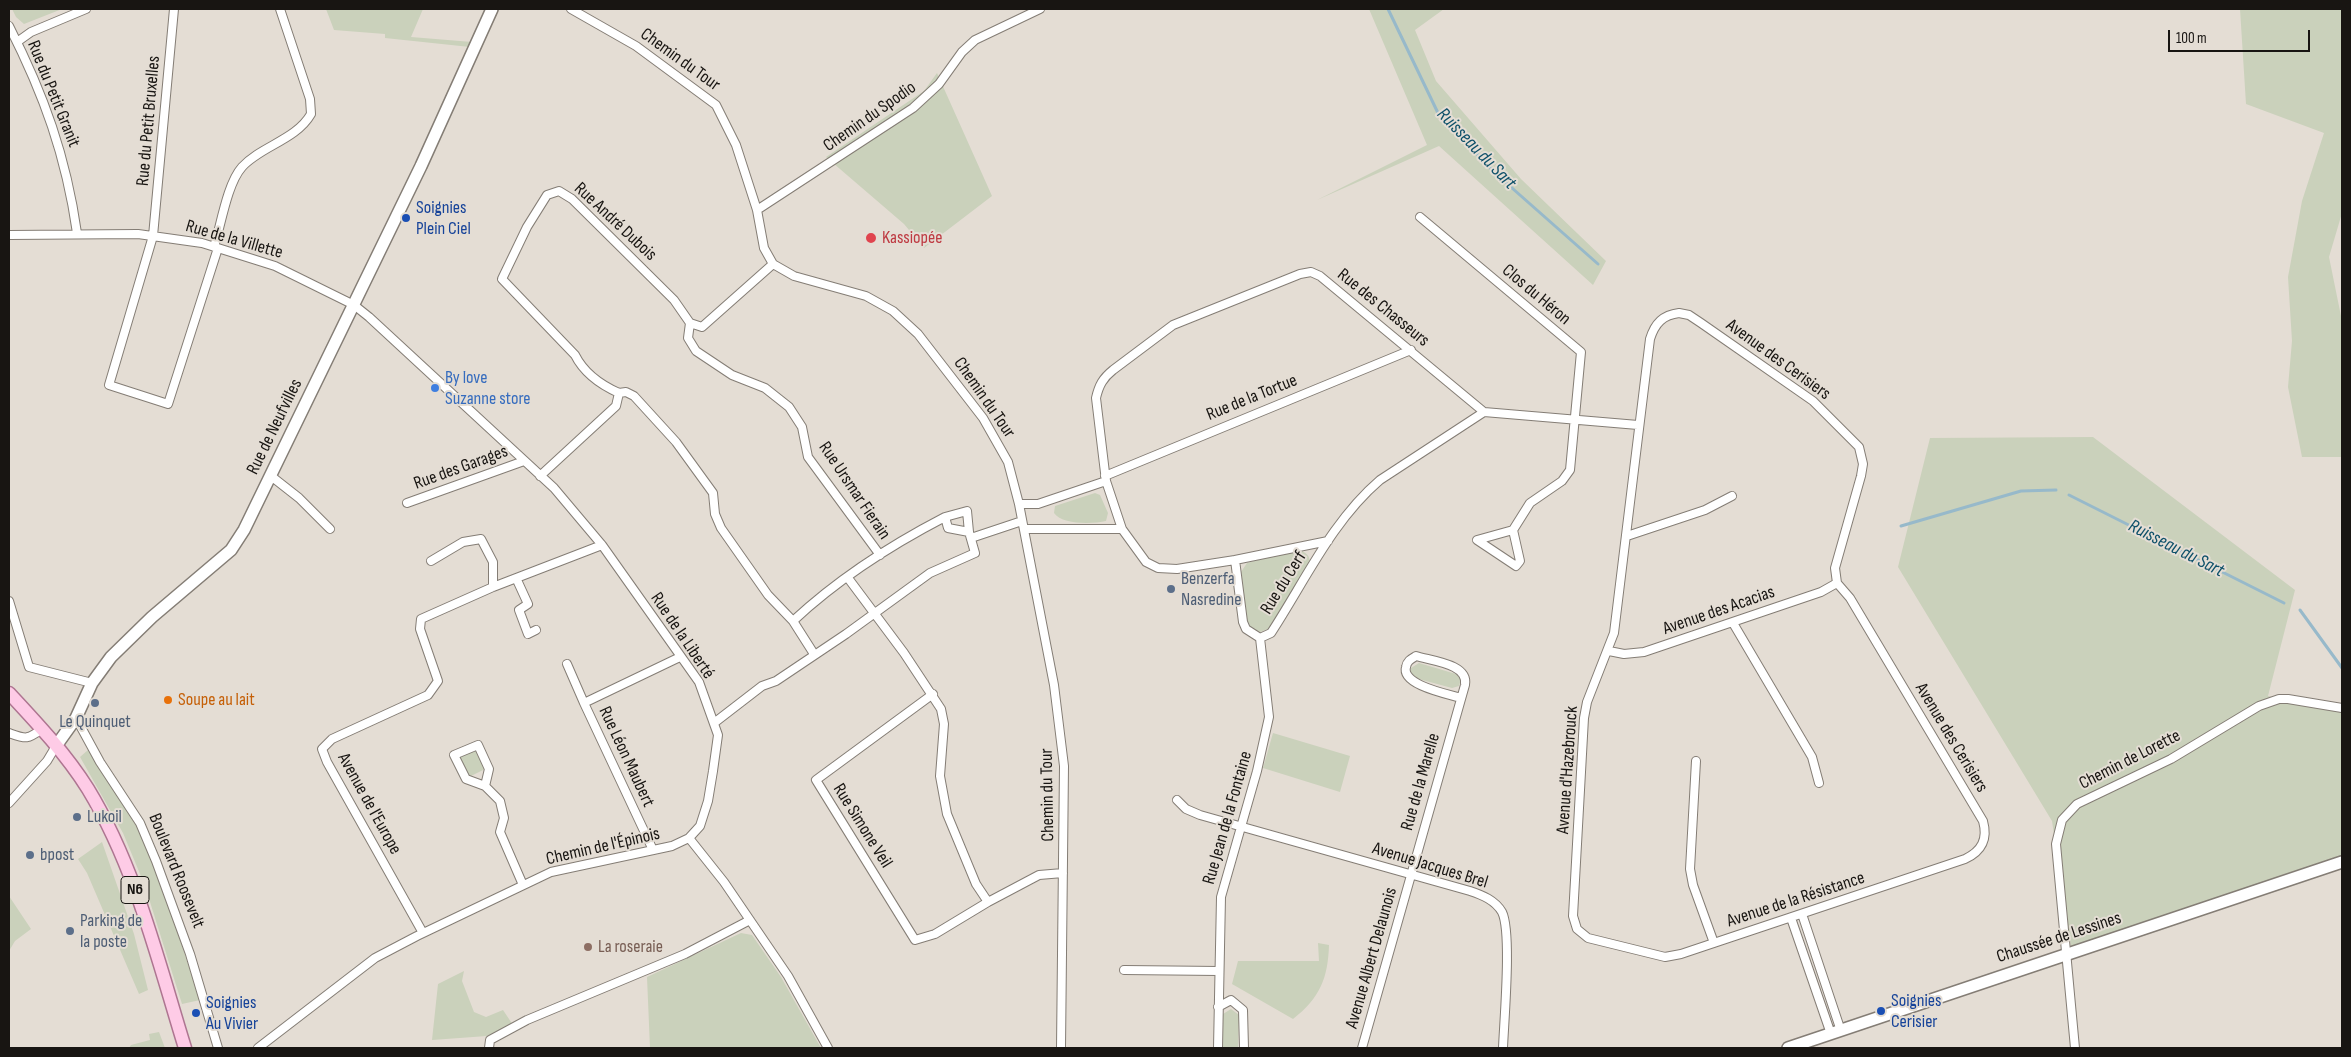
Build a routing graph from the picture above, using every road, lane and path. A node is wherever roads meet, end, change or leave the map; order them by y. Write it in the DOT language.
graph roads {
  1 [pos="86,9"];
  2 [pos="174,9"];
  3 [pos="280,9"];
  4 [pos="492,9"];
  5 [pos="571,9"];
  6 [pos="1040,9"];
  7 [pos="9,26"];
  8 [pos="17,42"];
  9 [pos="757,210"];
  10 [pos="1420,217"];
  11 [pos="77,233"];
  12 [pos="9,235"];
  13 [pos="153,236"];
  14 [pos="216,247"];
  15 [pos="773,264"];
  16 [pos="354,305"];
  17 [pos="690,323"];
  18 [pos="1411,350"];
  19 [pos="622,392"];
  20 [pos="1484,412"];
  21 [pos="1575,419"];
  22 [pos="1638,425"];
  23 [pos="524,461"];
  24 [pos="271,476"];
  25 [pos="540,476"];
  26 [pos="1105,478"];
  27 [pos="1732,496"];
  28 [pos="407,503"];
  29 [pos="1019,504"];
  30 [pos="945,517"];
  31 [pos="1023,525"];
  32 [pos="1122,529"];
  33 [pos="330,530"];
  34 [pos="1513,530"];
  35 [pos="970,535"];
  36 [pos="1627,536"];
  37 [pos="1328,541"];
  38 [pos="602,546"];
  39 [pos="880,555"];
  40 [pos="1235,560"];
  41 [pos="431,561"];
  42 [pos="848,578"];
  43 [pos="517,580"];
  44 [pos="1837,584"];
  45 [pos="494,587"];
  46 [pos="9,600"];
  47 [pos="874,613"];
  48 [pos="793,621"];
  49 [pos="1733,622"];
  50 [pos="536,630"];
  51 [pos="1260,638"];
  52 [pos="1609,651"];
  53 [pos="814,654"];
  54 [pos="680,657"];
  55 [pos="567,664"];
  56 [pos="92,682"];
  57 [pos="9,692"];
  58 [pos="933,694"];
  59 [pos="1461,698"];
  60 [pos="584,703"];
  61 [pos="2342,708"];
  62 [pos="76,718"];
  63 [pos="714,722"];
  64 [pos="42,729"];
  65 [pos="9,733"];
  66 [pos="56,746"];
  67 [pos="1696,761"];
  68 [pos="1819,783"];
  69 [pos="485,786"];
  70 [pos="1177,800"];
  71 [pos="9,804"];
  72 [pos="1984,821"];
  73 [pos="1242,827"];
  74 [pos="689,838"];
  75 [pos="653,850"];
  76 [pos="2342,862"];
  77 [pos="1063,873"];
  78 [pos="1411,875"];
  79 [pos="523,885"];
  80 [pos="988,902"];
  81 [pos="1802,914"];
  82 [pos="1791,918"];
  83 [pos="750,920"];
  84 [pos="423,933"];
  85 [pos="1588,938"];
  86 [pos="1714,943"];
  87 [pos="2068,954"];
  88 [pos="1124,970"];
  89 [pos="1219,971"];
  90 [pos="1218,1008"];
  91 [pos="1836,1032"];
  92 [pos="185,1048"];
  93 [pos="218,1048"];
  94 [pos="258,1048"];
  95 [pos="489,1048"];
  96 [pos="828,1048"];
  97 [pos="1061,1048"];
  98 [pos="1218,1048"];
  99 [pos="1244,1048"];
  100 [pos="1362,1048"];
  101 [pos="1503,1048"];
  102 [pos="1788,1048"];
  103 [pos="2075,1048"];
  1 -- 8 [label="street"];
  2 -- 13 [label="street, Rue du Petit Bruxelles"];
  3 -- 14 [label="street"];
  4 -- 16 [label="main road, Rue de Neufvilles"];
  5 -- 9 [label="street, Chemin du Tour"];
  6 -- 9 [label="street, Chemin du Spodio"];
  7 -- 8 [label="street, Rue du Petit Granit"];
  8 -- 11 [label="street, Rue du Petit Granit"];
  9 -- 15 [label="street, Chemin du Tour"];
  10 -- 21 [label="street, Clos du Héron"];
  11 -- 12 [label="street, Rue de la Villette"];
  11 -- 13 [label="street, Rue de la Villette"];
  13 -- 14 [label="street, Rue de la Villette"];
  13 -- 14 [label="street, Rue du Petit Bruxelles"];
  14 -- 16 [label="street, Rue de la Villette"];
  15 -- 17 [label="street"];
  15 -- 29 [label="street, Chemin du Tour"];
  16 -- 23 [label="street, Rue de la Villette"];
  16 -- 24 [label="main road, Rue de Neufvilles"];
  17 -- 19 [label="street, Rue André Dubois"];
  17 -- 39 [label="street, Rue Ursmar Fierain"];
  18 -- 20 [label="street, Rue des Chasseurs"];
  18 -- 26 [label="street, Rue de la Tortue"];
  18 -- 26 [label="street, Rue des Chasseurs"];
  19 -- 25 [label="street"];
  19 -- 48 [label="street"];
  20 -- 21 [label="street"];
  20 -- 37 [label="street, Rue du Cerf"];
  21 -- 22 [label="street"];
  21 -- 34 [label="street"];
  22 -- 36 [label="street, Avenue d'Hazebrouck"];
  22 -- 44 [label="street, Avenue des Cerisiers"];
  23 -- 25 [label="street, Rue de la Liberté"];
  23 -- 28 [label="street, Rue des Garages"];
  24 -- 33 [label="street"];
  24 -- 56 [label="main road, Rue de Neufvilles"];
  25 -- 38 [label="street, Rue de la Liberté"];
  26 -- 29 [label="street, Rue de la Tortue"];
  26 -- 32 [label="street, Rue du Cerf"];
  27 -- 36 [label="street"];
  29 -- 31 [label="street, Chemin du Tour"];
  30 -- 35 [label="street"];
  30 -- 35 [label="street"];
  30 -- 39 [label="street"];
  31 -- 32 [label="street"];
  31 -- 35 [label="street"];
  31 -- 77 [label="street, Chemin du Tour"];
  32 -- 40 [label="street, Rue du Cerf"];
  34 -- 34 [label="street"];
  35 -- 47 [label="street"];
  36 -- 52 [label="street, Avenue d'Hazebrouck"];
  37 -- 40 [label="street, Rue du Cerf"];
  37 -- 51 [label="street, Rue du Cerf"];
  38 -- 43 [label="street, Avenue de l'Europe"];
  38 -- 54 [label="street, Rue de la Liberté"];
  39 -- 42 [label="street"];
  40 -- 51 [label="street, Rue du Cerf"];
  41 -- 45 [label="street"];
  42 -- 47 [label="street"];
  42 -- 48 [label="street"];
  43 -- 45 [label="street, Avenue de l'Europe"];
  43 -- 50 [label="street"];
  44 -- 49 [label="street, Avenue des Acacias"];
  44 -- 72 [label="street, Avenue des Cerisiers"];
  45 -- 84 [label="street, Avenue de l'Europe"];
  46 -- 56 [label="street"];
  47 -- 53 [label="street"];
  47 -- 58 [label="street"];
  48 -- 53 [label="street"];
  49 -- 52 [label="street, Avenue des Acacias"];
  49 -- 68 [label="street"];
  51 -- 73 [label="street, Rue Jean de la Fontaine"];
  52 -- 85 [label="street, Avenue d'Hazebrouck"];
  53 -- 63 [label="street"];
  54 -- 60 [label="street, Rue Léon Maubert"];
  54 -- 63 [label="street, Rue de la Liberté"];
  55 -- 60 [label="street, Rue Léon Maubert"];
  56 -- 62 [label="main road, Rue de Neufvilles"];
  57 -- 64 [label="main road, N6"];
  58 -- 80 [label="street"];
  58 -- 80 [label="street, Rue Simone Veil"];
  59 -- 59 [label="street, Rue de la Marelle"];
  59 -- 78 [label="street, Rue de la Marelle"];
  60 -- 75 [label="street, Rue Léon Maubert"];
  61 -- 87 [label="street, Chemin de Lorette"];
  62 -- 66 [label="main road, Rue de Neufvilles"];
  62 -- 93 [label="street, Boulevard Roosevelt"];
  63 -- 74 [label="street, Rue de la Liberté"];
  64 -- 65 [label="street"];
  64 -- 66 [label="main road, N6"];
  66 -- 71 [label="street, Rue de Neufvilles"];
  66 -- 92 [label="main road, N6"];
  67 -- 86 [label="street"];
  69 -- 69 [label="street"];
  69 -- 79 [label="street"];
  70 -- 73 [label="street, Avenue Jacques Brel"];
  72 -- 81 [label="street, Avenue de la Résistance"];
  73 -- 78 [label="street, Avenue Jacques Brel"];
  73 -- 89 [label="street, Rue Jean de la Fontaine"];
  74 -- 75 [label="street, Chemin de l'Épinois"];
  74 -- 83 [label="street"];
  75 -- 79 [label="street, Chemin de l'Épinois"];
  76 -- 87 [label="main road, Chaussée de Lessines"];
  77 -- 80 [label="street"];
  77 -- 97 [label="street, Chemin du Tour"];
  78 -- 100 [label="street, Avenue Albert Delaunois"];
  78 -- 101 [label="street, Avenue Jacques Brel"];
  79 -- 84 [label="street, Chemin de l'Épinois"];
  81 -- 82 [label="street, Avenue de la Résistance"];
  81 -- 91 [label="street, Avenue de la Résistance"];
  82 -- 86 [label="street, Avenue de la Résistance"];
  82 -- 91 [label="street, Avenue de la Résistance"];
  83 -- 95 [label="street"];
  83 -- 96 [label="street"];
  84 -- 94 [label="street, Chemin de l'Épinois"];
  85 -- 86 [label="street, Avenue de la Résistance"];
  87 -- 91 [label="main road, Chaussée de Lessines"];
  87 -- 103 [label="street, Chemin de Lorette"];
  88 -- 89 [label="street"];
  89 -- 90 [label="street, Rue Jean de la Fontaine"];
  90 -- 98 [label="street, Rue Jean de la Fontaine"];
  90 -- 99 [label="street"];
  91 -- 102 [label="main road, Chaussée de Lessines"];
}
